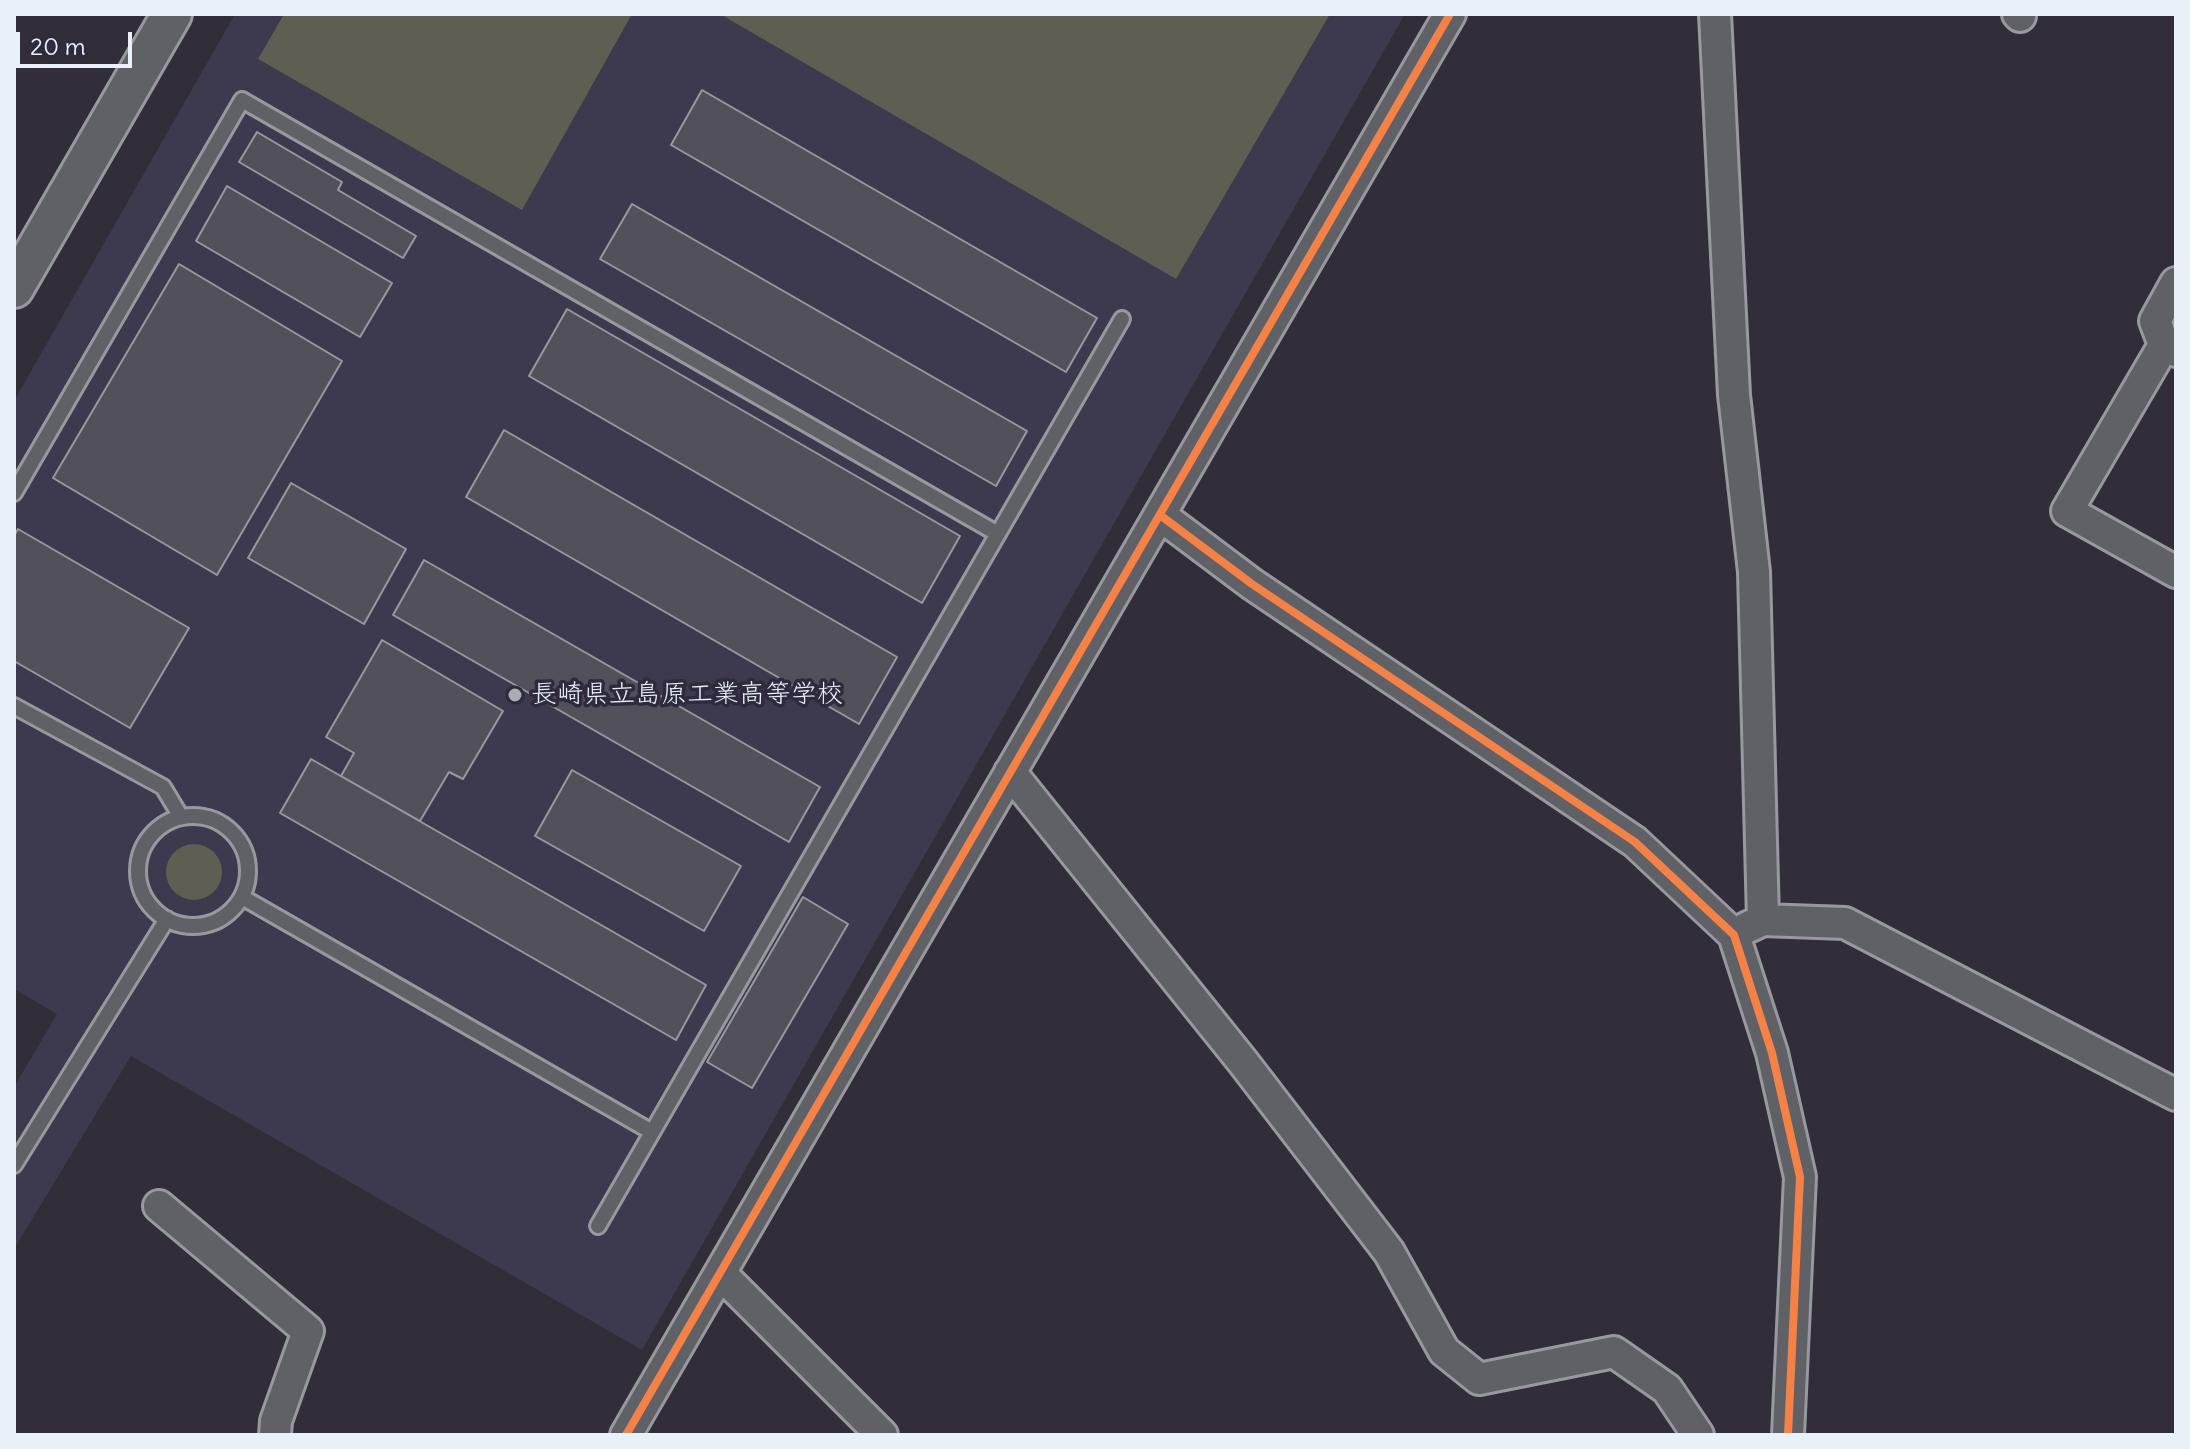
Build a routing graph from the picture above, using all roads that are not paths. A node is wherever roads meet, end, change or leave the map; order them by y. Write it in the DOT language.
graph roads {
  1 [pos="172,14"];
  2 [pos="1450,14"];
  3 [pos="1715,14"];
  4 [pos="2176,283"];
  5 [pos="14,288"];
  6 [pos="1122,319"];
  7 [pos="2170,348"];
  8 [pos="14,493"];
  9 [pos="1160,515"];
  10 [pos="998,534"];
  11 [pos="2176,572"];
  12 [pos="14,706"];
  13 [pos="1010,772"];
  14 [pos="181,817"];
  15 [pos="242,897"];
  16 [pos="167,919"];
  17 [pos="1763,920"];
  18 [pos="1734,935"];
  19 [pos="2176,1095"];
  20 [pos="652,1132"];
  21 [pos="14,1165"];
  22 [pos="159,1206"];
  23 [pos="598,1226"];
  24 [pos="720,1273"];
  25 [pos="275,1435"];
  26 [pos="626,1435"];
  27 [pos="882,1435"];
  28 [pos="1698,1435"];
  29 [pos="1788,1435"];
  1 -- 5 [label="street"];
  2 -- 9 [label="street"];
  3 -- 17 [label="street"];
  4 -- 7 [label="street"];
  6 -- 10 [label="lane"];
  7 -- 11 [label="street"];
  8 -- 10 [label="lane"];
  9 -- 13 [label="street"];
  9 -- 18 [label="street"];
  10 -- 20 [label="lane"];
  12 -- 14 [label="lane"];
  13 -- 24 [label="street"];
  13 -- 28 [label="street"];
  14 -- 15 [label="lane"];
  14 -- 16 [label="lane"];
  15 -- 16 [label="lane"];
  15 -- 20 [label="lane"];
  16 -- 21 [label="lane"];
  17 -- 18 [label="street"];
  17 -- 19 [label="street"];
  18 -- 29 [label="street"];
  20 -- 23 [label="lane"];
  22 -- 25 [label="street"];
  24 -- 26 [label="street"];
  24 -- 27 [label="street"];
}
